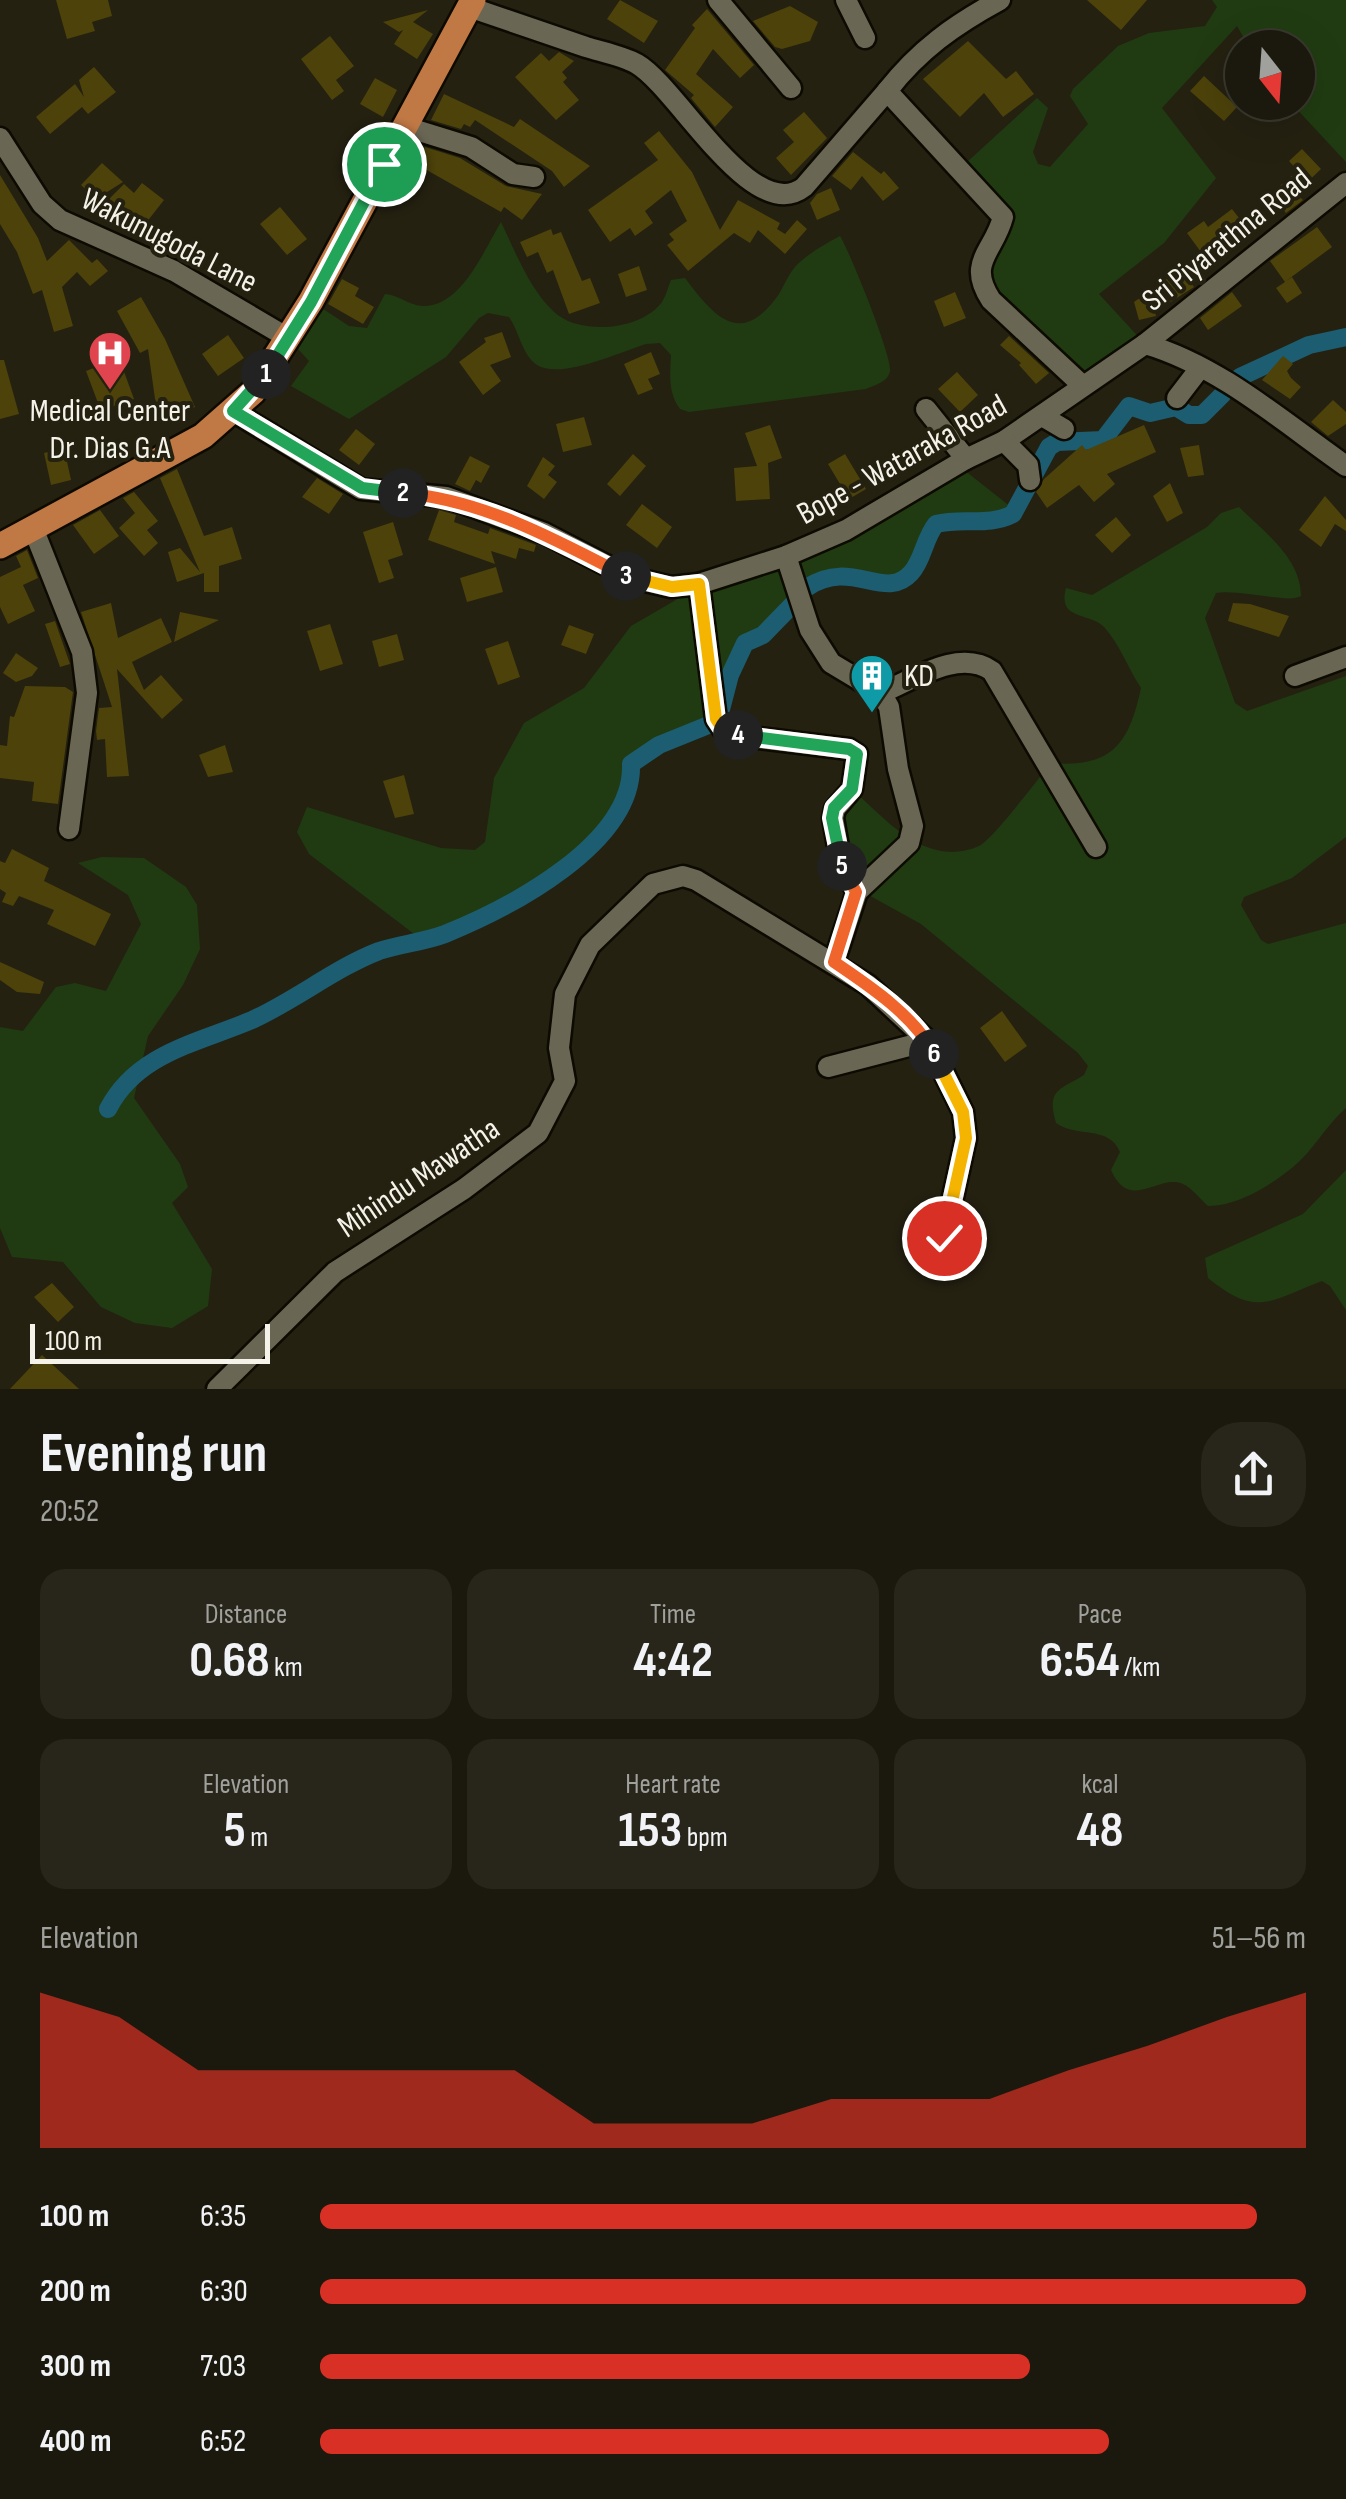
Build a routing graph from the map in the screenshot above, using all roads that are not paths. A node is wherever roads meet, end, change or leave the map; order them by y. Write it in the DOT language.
graph roads {
  1 [pos="718,0"];
  2 [pos="846,0"];
  3 [pos="1000,0"];
  4 [pos="471,4"];
  5 [pos="865,38"];
  6 [pos="791,88"];
  7 [pos="887,91"];
  8 [pos="403,126"];
  9 [pos="0,138"];
  10 [pos="534,178"];
  11 [pos="1346,183"];
  12 [pos="288,338"];
  13 [pos="1146,344"];
  14 [pos="1200,368"];
  15 [pos="1082,385"];
  16 [pos="1177,398"];
  17 [pos="926,409"];
  18 [pos="233,411"];
  19 [pos="1042,416"];
  20 [pos="1064,429"];
  21 [pos="1004,442"];
  22 [pos="966,459"];
  23 [pos="1346,466"];
  24 [pos="1030,480"];
  25 [pos="33,528"];
  26 [pos="0,546"];
  27 [pos="786,556"];
  28 [pos="699,584"];
  29 [pos="1346,656"];
  30 [pos="1295,676"];
  31 [pos="881,692"];
  32 [pos="68,829"];
  33 [pos="1096,846"];
  34 [pos="856,892"];
  35 [pos="834,962"];
  36 [pos="928,1041"];
  37 [pos="828,1067"];
  38 [pos="944,1238"];
  39 [pos="217,1389"];
  1 -- 6 [label="street"];
  2 -- 5 [label="street"];
  3 -- 7 [label="street"];
  4 -- 7 [label="street"];
  4 -- 8 [label="main road"];
  7 -- 15 [label="street"];
  8 -- 10 [label="street"];
  8 -- 12 [label="main road"];
  9 -- 12 [label="street, Wakunugoda Lane"];
  11 -- 13 [label="street, Sri Piyarathna Road"];
  12 -- 18 [label="main road"];
  13 -- 14 [label="street"];
  13 -- 15 [label="street, Bope - Wataraka Road"];
  14 -- 16 [label="street"];
  14 -- 23 [label="street"];
  15 -- 19 [label="street, Bope - Wataraka Road"];
  17 -- 22 [label="street"];
  18 -- 25 [label="main road"];
  18 -- 28 [label="street, Bope - Wataraka Road"];
  19 -- 20 [label="street"];
  19 -- 21 [label="street, Bope - Wataraka Road"];
  21 -- 22 [label="street, Bope - Wataraka Road"];
  21 -- 24 [label="street"];
  22 -- 27 [label="street, Bope - Wataraka Road"];
  25 -- 26 [label="main road"];
  25 -- 32 [label="street"];
  27 -- 28 [label="street, Bope - Wataraka Road"];
  27 -- 31 [label="street"];
  28 -- 34 [label="street"];
  29 -- 30 [label="street"];
  31 -- 33 [label="street"];
  31 -- 34 [label="street"];
  34 -- 35 [label="street"];
  35 -- 36 [label="street, Mihindu Mawatha"];
  35 -- 39 [label="street, Mihindu Mawatha"];
  36 -- 37 [label="street"];
  36 -- 38 [label="street, Mihindu Mawatha"];
}
